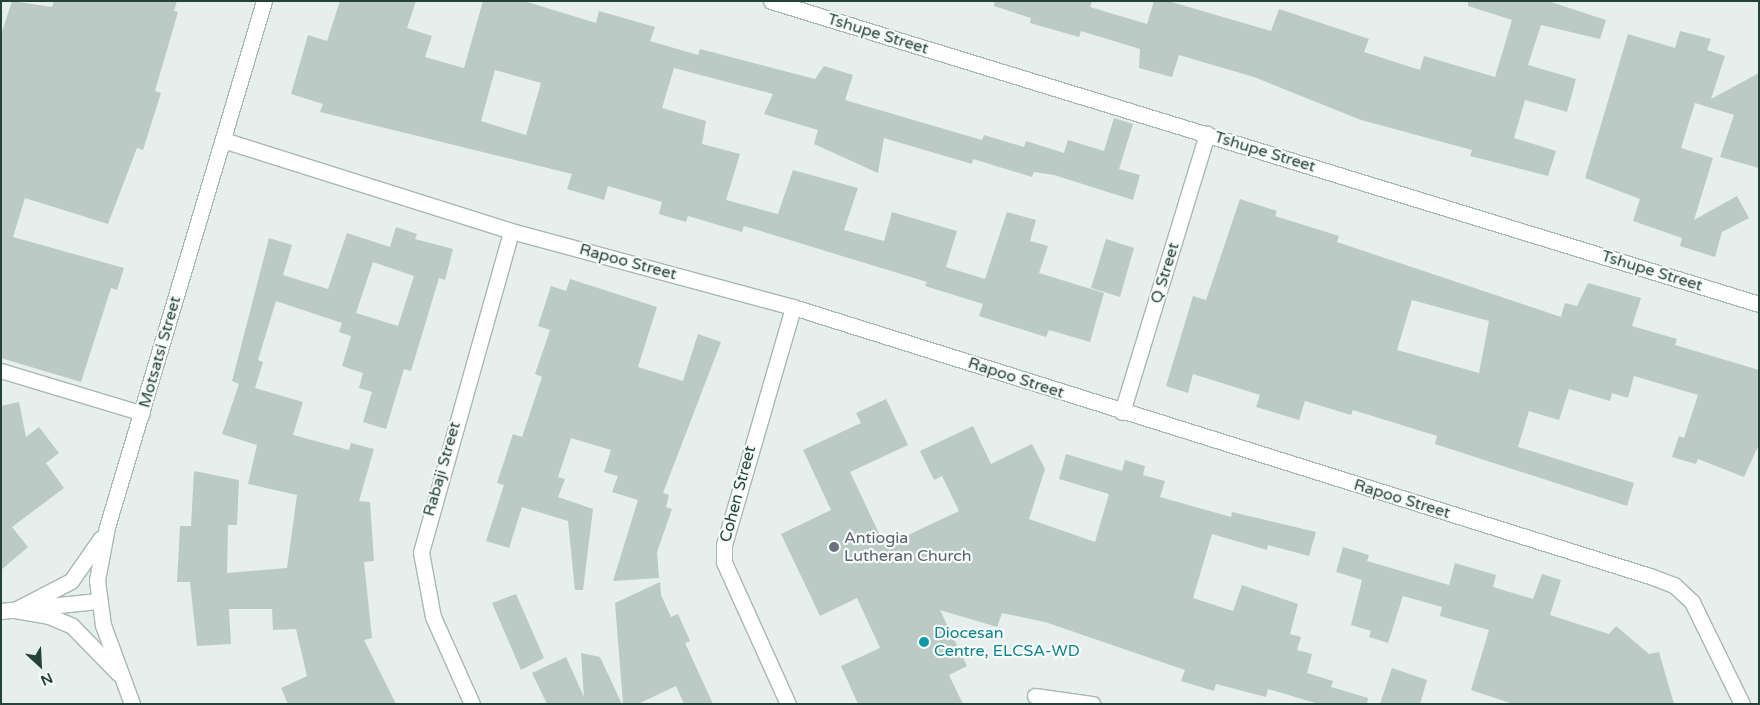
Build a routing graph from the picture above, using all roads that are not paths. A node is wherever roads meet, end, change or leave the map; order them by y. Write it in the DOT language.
graph roads {
  1 [pos="264,1"];
  2 [pos="770,1"];
  3 [pos="1207,134"];
  4 [pos="223,140"];
  5 [pos="511,231"];
  6 [pos="1759,304"];
  7 [pos="793,306"];
  8 [pos="1,371"];
  9 [pos="1122,412"];
  10 [pos="143,414"];
  11 [pos="107,528"];
  12 [pos="97,601"];
  13 [pos="8,611"];
  14 [pos="118,673"];
  15 [pos="1035,696"];
  16 [pos="132,704"];
  17 [pos="472,704"];
  18 [pos="788,704"];
  19 [pos="1092,704"];
  20 [pos="1742,704"];
  1 -- 4 [label="street, Motsatsi Street"];
  2 -- 3 [label="street, Tshupe Street"];
  3 -- 6 [label="street, Tshupe Street"];
  3 -- 9 [label="street, Q Street"];
  4 -- 5 [label="street, Rapoo Street"];
  4 -- 10 [label="street, Motsatsi Street"];
  5 -- 7 [label="street, Rapoo Street"];
  5 -- 17 [label="street, Rabaji Street"];
  7 -- 9 [label="street, Rapoo Street"];
  7 -- 18 [label="street, Cohen Street"];
  8 -- 10 [label="lane"];
  9 -- 20 [label="street, Rapoo Street"];
  10 -- 11 [label="street, Motsatsi Street"];
  11 -- 12 [label="street, Motsatsi Street"];
  11 -- 13 [label="street"];
  12 -- 13 [label="street"];
  12 -- 14 [label="street, Motsatsi Street"];
  13 -- 14 [label="street"];
  14 -- 16 [label="street, Motsatsi Street"];
  15 -- 19 [label="street"];
}
